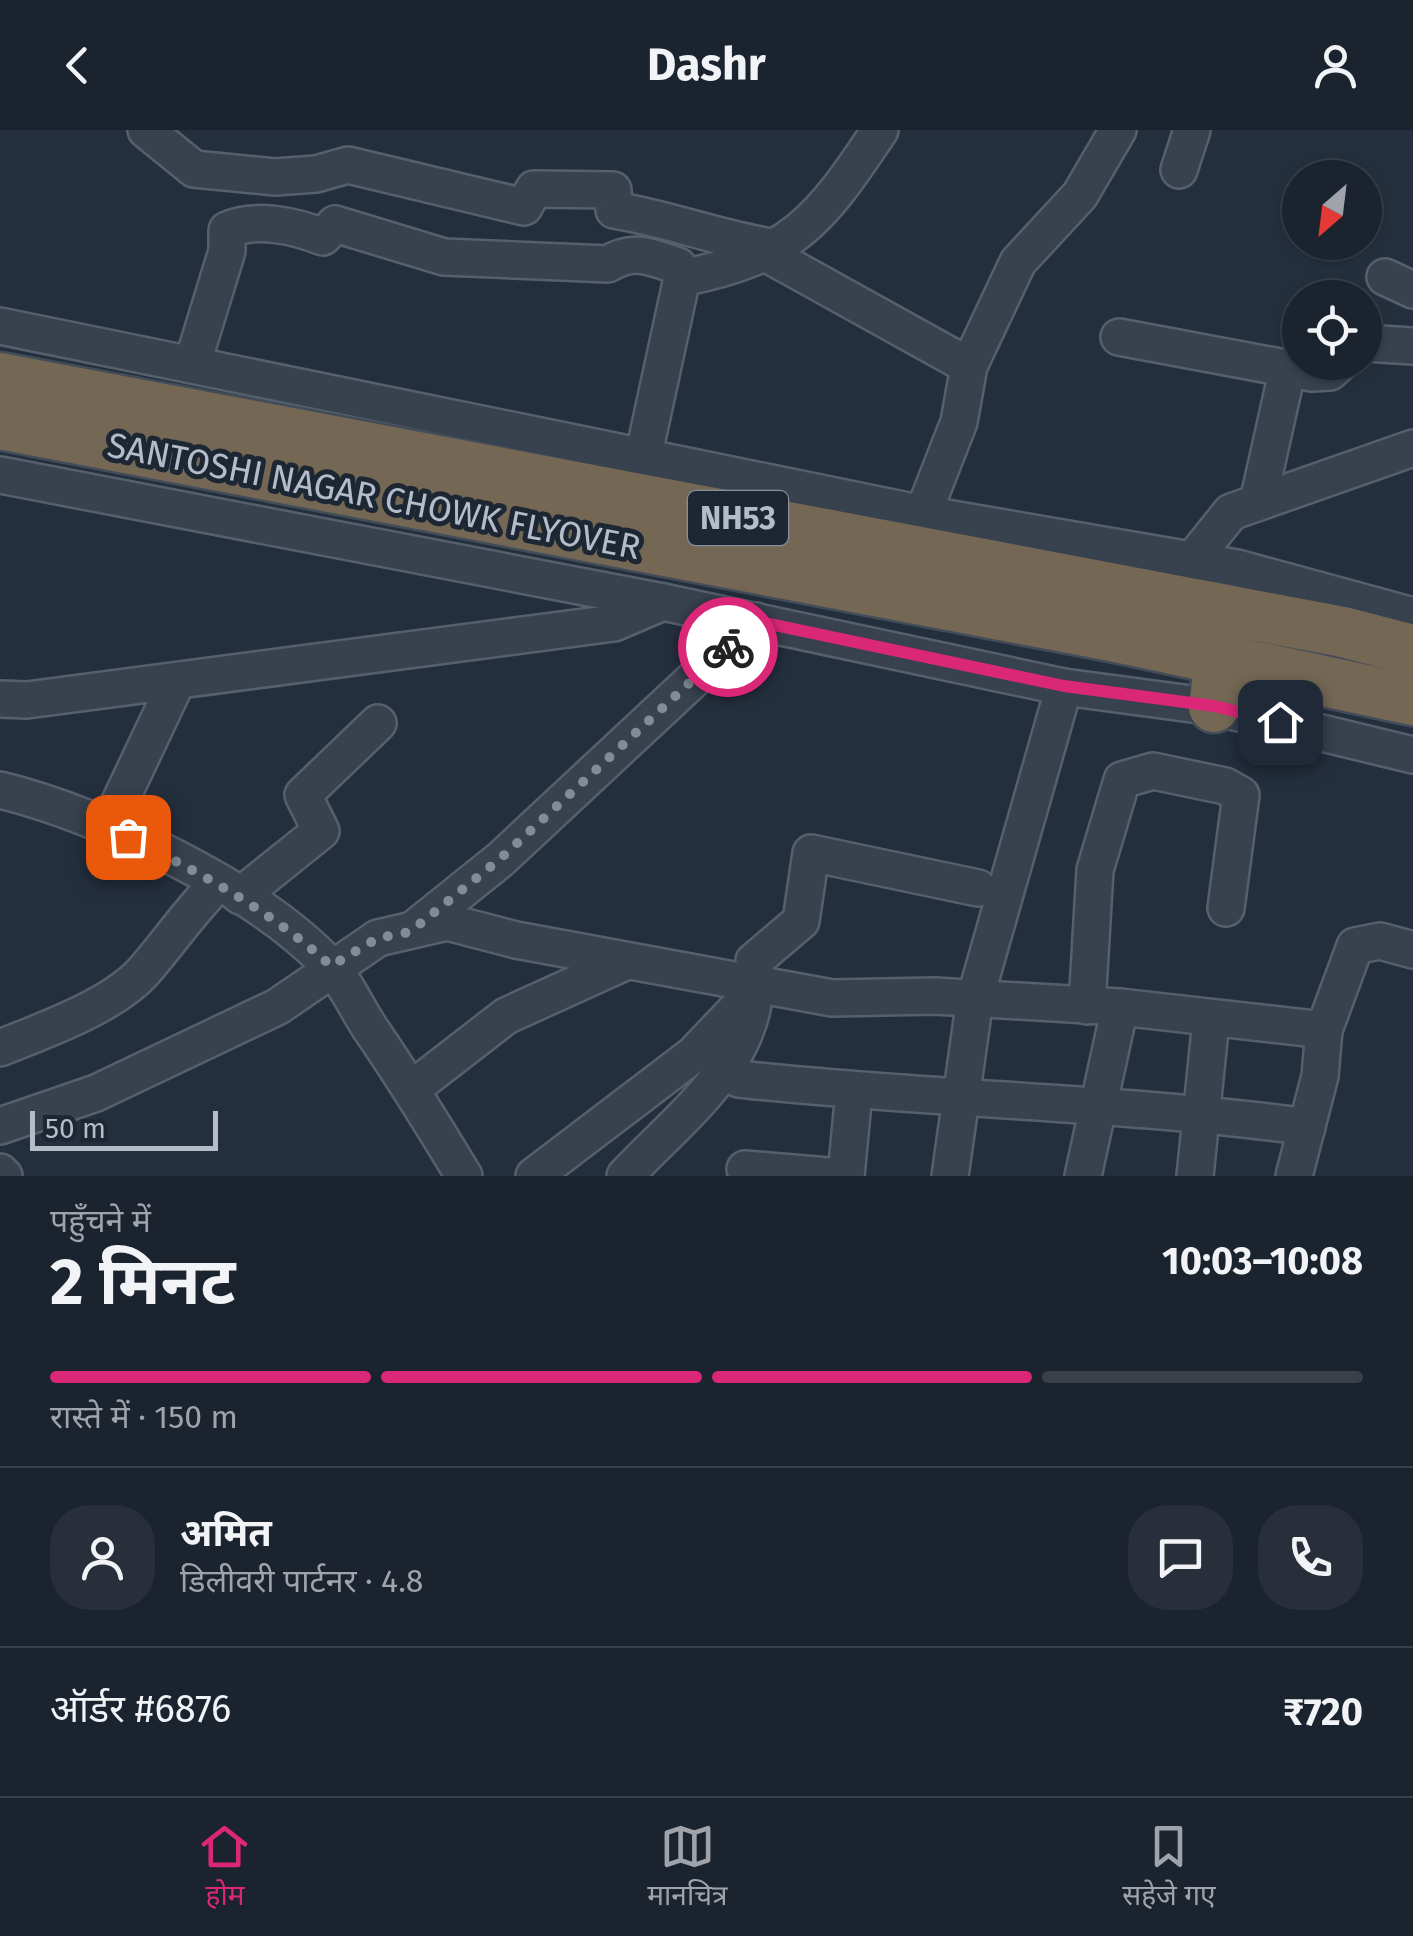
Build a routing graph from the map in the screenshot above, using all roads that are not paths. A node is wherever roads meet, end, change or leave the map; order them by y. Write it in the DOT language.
graph roads {
  1 [pos="146,130"];
  2 [pos="1118,130"];
  3 [pos="1192,130"];
  4 [pos="875,132"];
  5 [pos="1179,170"];
  6 [pos="772,251"];
  7 [pos="682,278"];
  8 [pos="0,326"];
  9 [pos="1119,337"];
  10 [pos="1382,344"];
  11 [pos="1413,346"];
  12 [pos="192,365"];
  13 [pos="969,366"];
  14 [pos="1282,367"];
  15 [pos="0,378"];
  16 [pos="1285,380"];
  17 [pos="0,424"];
  18 [pos="1413,448"];
  19 [pos="643,458"];
  20 [pos="0,474"];
  21 [pos="376,474"];
  22 [pos="1258,502"];
  23 [pos="923,514"];
  24 [pos="1188,583"];
  25 [pos="663,602"];
  26 [pos="1413,616"];
  27 [pos="756,621"];
  28 [pos="1413,650"];
  29 [pos="177,681"];
  30 [pos="1217,683"];
  31 [pos="1064,686"];
  32 [pos="0,699"];
  33 [pos="1413,700"];
  34 [pos="378,723"];
  35 [pos="1413,755"];
  36 [pos="0,790"];
  37 [pos="107,829"];
  38 [pos="978,888"];
  39 [pos="229,889"];
  40 [pos="1226,908"];
  41 [pos="410,932"];
  42 [pos="1413,950"];
  43 [pos="627,960"];
  44 [pos="331,966"];
  45 [pos="758,987"];
  46 [pos="975,999"];
  47 [pos="1104,1006"];
  48 [pos="1211,1020"];
  49 [pos="1324,1030"];
  50 [pos="0,1048"];
  51 [pos="724,1072"];
  52 [pos="414,1088"];
  53 [pos="854,1092"];
  54 [pos="960,1098"];
  55 [pos="1099,1105"];
  56 [pos="1204,1113"];
  57 [pos="0,1126"];
  58 [pos="1307,1127"];
  59 [pos="745,1169"];
  60 [pos="464,1176"];
  61 [pos="534,1176"];
  62 [pos="625,1176"];
  63 [pos="828,1176"];
  64 [pos="846,1176"];
  65 [pos="950,1176"];
  66 [pos="1084,1176"];
  67 [pos="1195,1176"];
  68 [pos="1294,1176"];
  1 -- 6 [label="street"];
  2 -- 13 [label="street"];
  3 -- 5 [label="street"];
  4 -- 6 [label="street"];
  6 -- 7 [label="street"];
  6 -- 13 [label="street"];
  7 -- 12 [label="street"];
  7 -- 19 [label="street"];
  8 -- 12 [label="street"];
  9 -- 14 [label="street"];
  10 -- 11 [label="street"];
  12 -- 19 [label="street"];
  13 -- 23 [label="street"];
  15 -- 21 [label="highway, SANTOSHI NAGAR CHOWK FLYOVER / NH53"];
  16 -- 22 [label="street"];
  17 -- 21 [label="highway, SANTOSHI NAGAR CHOWK FLYOVER / NH53"];
  18 -- 22 [label="street"];
  19 -- 23 [label="street"];
  20 -- 25 [label="street"];
  21 -- 24 [label="highway, SANTOSHI NAGAR CHOWK FLYOVER / NH53"];
  21 -- 30 [label="highway, SANTOSHI NAGAR CHOWK FLYOVER / NH53"];
  22 -- 24 [label="street"];
  23 -- 24 [label="street"];
  24 -- 26 [label="street"];
  24 -- 28 [label="highway, NH53"];
  25 -- 27 [label="street"];
  25 -- 29 [label="street"];
  27 -- 31 [label="street"];
  27 -- 41 [label="street"];
  29 -- 32 [label="street"];
  29 -- 37 [label="street"];
  30 -- 31 [label="street"];
  30 -- 33 [label="highway, NH53"];
  30 -- 35 [label="street"];
  31 -- 46 [label="street"];
  34 -- 39 [label="street"];
  36 -- 37 [label="street"];
  37 -- 39 [label="street"];
  38 -- 45 [label="street"];
  39 -- 44 [label="street"];
  39 -- 50 [label="street"];
  40 -- 47 [label="street"];
  41 -- 43 [label="street"];
  41 -- 44 [label="street"];
  42 -- 49 [label="street"];
  43 -- 45 [label="street"];
  43 -- 52 [label="street"];
  44 -- 52 [label="street"];
  44 -- 57 [label="street"];
  45 -- 46 [label="street"];
  45 -- 51 [label="street"];
  45 -- 61 [label="street"];
  46 -- 47 [label="street"];
  46 -- 54 [label="street"];
  47 -- 48 [label="street"];
  47 -- 55 [label="street"];
  48 -- 49 [label="street"];
  48 -- 56 [label="street"];
  49 -- 58 [label="street"];
  51 -- 53 [label="street"];
  51 -- 62 [label="street"];
  52 -- 60 [label="street"];
  53 -- 54 [label="street"];
  53 -- 64 [label="street"];
  54 -- 55 [label="street"];
  54 -- 65 [label="street"];
  55 -- 56 [label="street"];
  55 -- 66 [label="street"];
  56 -- 58 [label="street"];
  56 -- 67 [label="street"];
  58 -- 68 [label="street"];
  59 -- 63 [label="street"];
}
